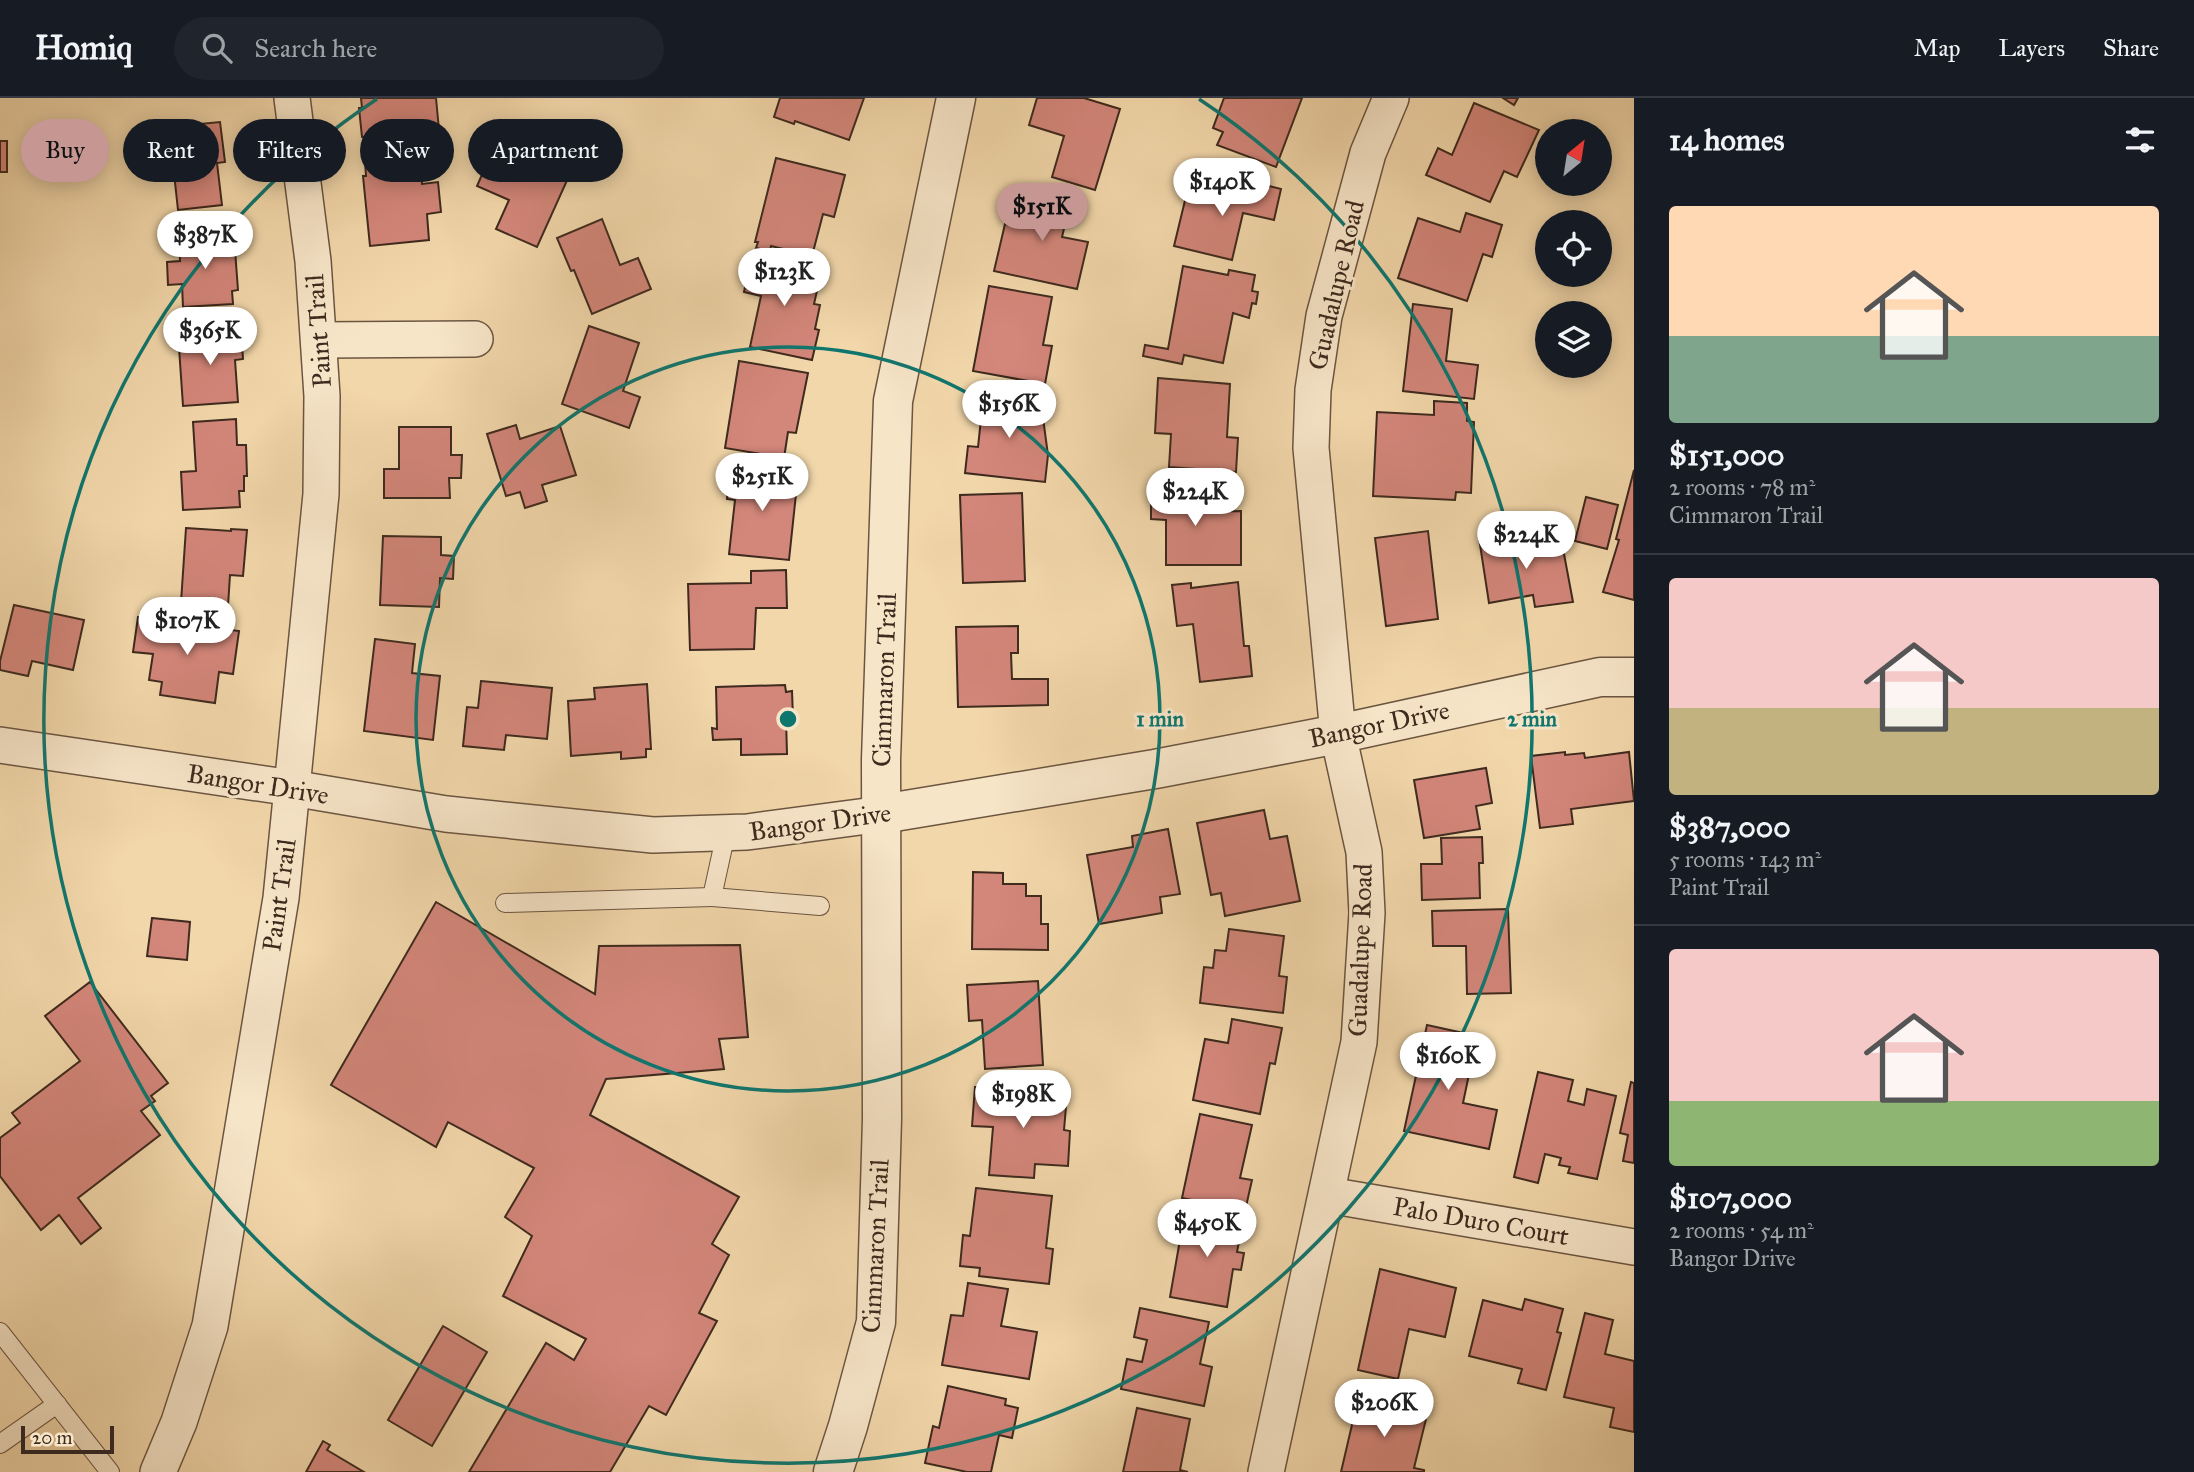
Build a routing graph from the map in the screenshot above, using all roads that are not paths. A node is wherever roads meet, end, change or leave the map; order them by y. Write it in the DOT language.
graph roads {
  1 [pos="292,98"];
  2 [pos="957,98"];
  3 [pos="1391,98"];
  4 [pos="475,338"];
  5 [pos="318,340"];
  6 [pos="1634,677"];
  7 [pos="1338,734"];
  8 [pos="0,744"];
  9 [pos="292,788"];
  10 [pos="882,814"];
  11 [pos="726,833"];
  12 [pos="712,897"];
  13 [pos="505,903"];
  14 [pos="820,906"];
  15 [pos="1328,1195"];
  16 [pos="1634,1247"];
  17 [pos="0,1332"];
  18 [pos="57,1405"];
  19 [pos="0,1444"];
  20 [pos="110,1472"];
  21 [pos="158,1472"];
  22 [pos="834,1472"];
  23 [pos="1266,1472"];
  1 -- 5 [label="street, Paint Trail"];
  2 -- 10 [label="street, Cimmaron Trail"];
  3 -- 7 [label="street, Guadalupe Road"];
  4 -- 5 [label="street"];
  5 -- 9 [label="street, Paint Trail"];
  6 -- 7 [label="street, Bangor Drive"];
  7 -- 10 [label="street, Bangor Drive"];
  7 -- 15 [label="street, Guadalupe Road"];
  8 -- 9 [label="street, Bangor Drive"];
  9 -- 11 [label="street, Bangor Drive"];
  9 -- 21 [label="street, Paint Trail"];
  10 -- 11 [label="street, Bangor Drive"];
  10 -- 22 [label="street, Cimmaron Trail"];
  11 -- 12 [label="lane"];
  12 -- 13 [label="lane"];
  12 -- 14 [label="lane"];
  15 -- 16 [label="street, Palo Duro Court"];
  15 -- 23 [label="street, Guadalupe Road"];
  17 -- 18 [label="lane"];
  18 -- 19 [label="lane"];
  18 -- 20 [label="lane"];
}
